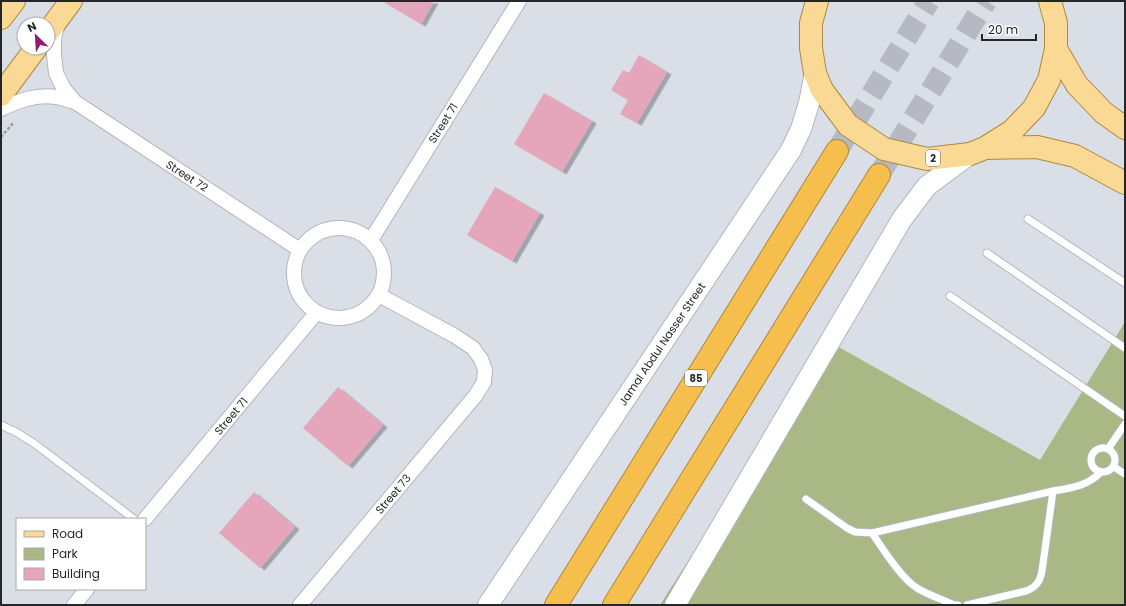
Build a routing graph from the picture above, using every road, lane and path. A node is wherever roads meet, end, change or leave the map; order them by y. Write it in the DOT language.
graph roads {
  1 [pos="14,1"];
  2 [pos="805,1"];
  3 [pos="817,1"];
  4 [pos="1050,1"];
  5 [pos="1058,1"];
  6 [pos="517,3"];
  7 [pos="60,17"];
  8 [pos="1,18"];
  9 [pos="811,23"];
  10 [pos="1056,23"];
  11 [pos="1056,49"];
  12 [pos="30,56"];
  13 [pos="816,73"];
  14 [pos="1,95"];
  15 [pos="75,102"];
  16 [pos="1,110"];
  17 [pos="1125,128"];
  18 [pos="837,151"];
  19 [pos="978,151"];
  20 [pos="880,175"];
  21 [pos="1125,183"];
  22 [pos="1028,219"];
  23 [pos="371,240"];
  24 [pos="300,250"];
  25 [pos="988,253"];
  26 [pos="1125,283"];
  27 [pos="379,294"];
  28 [pos="950,296"];
  29 [pos="317,312"];
  30 [pos="1125,348"];
  31 [pos="1125,416"];
  32 [pos="1125,424"];
  33 [pos="1,425"];
  34 [pos="1108,449"];
  35 [pos="1114,467"];
  36 [pos="1100,473"];
  37 [pos="1125,474"];
  38 [pos="1053,491"];
  39 [pos="806,499"];
  40 [pos="133,518"];
  41 [pos="146,518"];
  42 [pos="872,533"];
  43 [pos="86,590"];
  44 [pos="74,605"];
  45 [pos="300,605"];
  46 [pos="488,605"];
  47 [pos="556,605"];
  48 [pos="614,605"];
  49 [pos="675,605"];
  50 [pos="958,605"];
  51 [pos="967,605"];
  1 -- 8 [label="main road"];
  2 -- 9 [label="main road, 2"];
  3 -- 9 [label="main road, 2"];
  4 -- 10 [label="main road, 2"];
  5 -- 10 [label="main road"];
  6 -- 23 [label="street, Street 71"];
  7 -- 15 [label="street, Street 72"];
  9 -- 13 [label="main road, 2"];
  10 -- 11 [label="main road, 2"];
  11 -- 17 [label="main road"];
  11 -- 19 [label="main road, 2"];
  12 -- 14 [label="main road"];
  13 -- 19 [label="main road, 2"];
  13 -- 46 [label="main road, Jamal Abdul Nasser Street"];
  15 -- 16 [label="street, Street 72"];
  15 -- 24 [label="street, Street 72"];
  18 -- 47 [label="highway, 85"];
  19 -- 21 [label="main road, 2"];
  19 -- 49 [label="main road"];
  20 -- 48 [label="highway"];
  22 -- 26 [label="lane"];
  23 -- 24 [label="street"];
  23 -- 27 [label="street"];
  24 -- 29 [label="street"];
  25 -- 30 [label="lane"];
  27 -- 29 [label="street"];
  27 -- 45 [label="street, Street 73"];
  28 -- 31 [label="lane"];
  29 -- 41 [label="street, Street 71"];
  32 -- 34 [label="lane"];
  33 -- 40 [label="lane"];
  34 -- 35 [label="lane"];
  34 -- 36 [label="lane"];
  35 -- 36 [label="lane"];
  35 -- 37 [label="lane"];
  36 -- 38 [label="lane"];
  38 -- 42 [label="lane"];
  38 -- 51 [label="lane"];
  39 -- 42 [label="lane"];
  42 -- 50 [label="lane"];
  43 -- 44 [label="street"];
}
